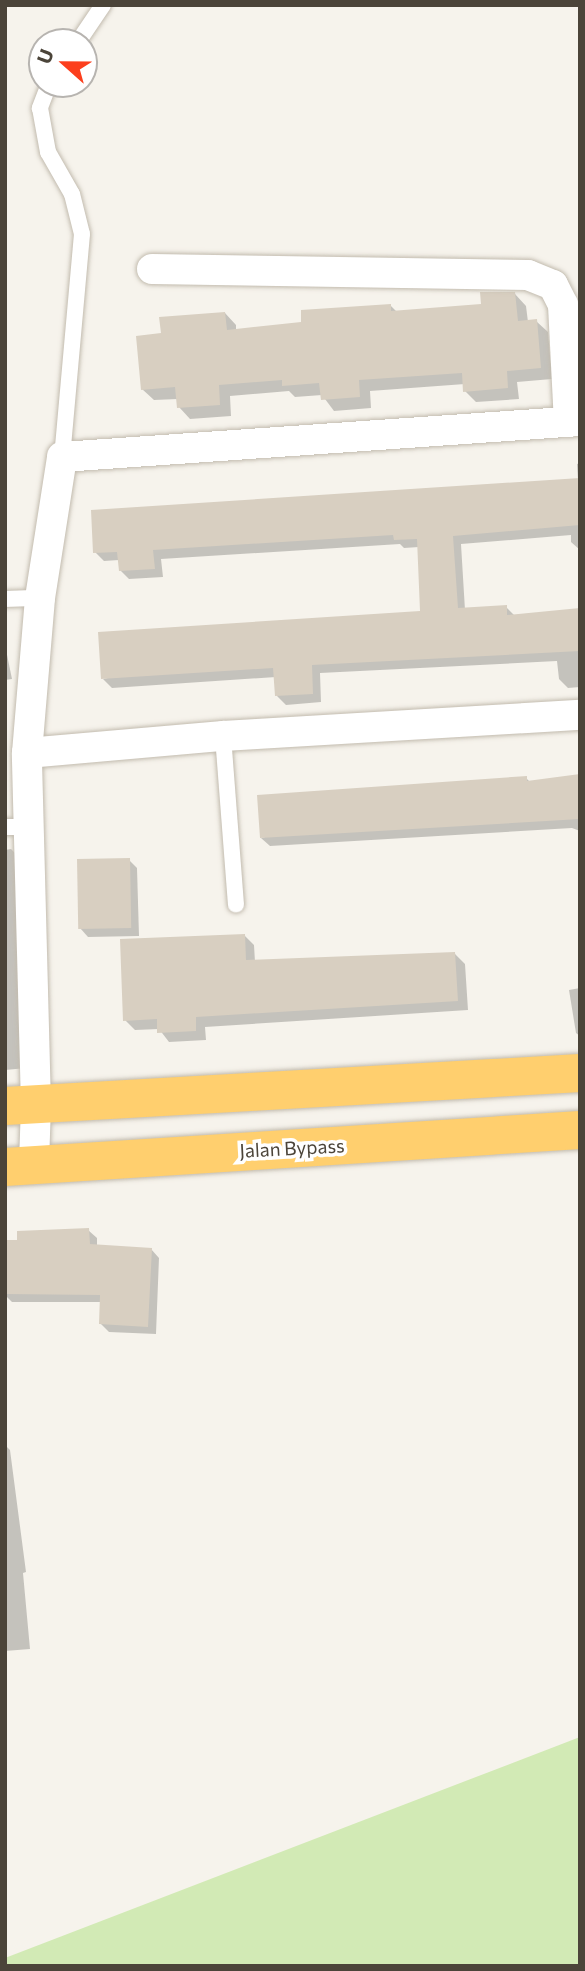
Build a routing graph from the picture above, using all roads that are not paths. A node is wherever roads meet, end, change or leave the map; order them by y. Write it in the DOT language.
graph roads {
  1 [pos="103,5"];
  2 [pos="87,28"];
  3 [pos="44,98"];
  4 [pos="152,268"];
  5 [pos="574,421"];
  6 [pos="62,457"];
  7 [pos="40,598"];
  8 [pos="5,599"];
  9 [pos="580,715"];
  10 [pos="223,736"];
  11 [pos="27,753"];
  12 [pos="16,827"];
  13 [pos="236,905"];
  14 [pos="580,1073"];
  15 [pos="21,1106"];
  16 [pos="580,1130"];
  17 [pos="20,1165"];
  1 -- 2 [label="lane"];
  3 -- 6 [label="lane"];
  4 -- 5 [label="street"];
  5 -- 6 [label="street"];
  6 -- 7 [label="street"];
  7 -- 8 [label="lane"];
  7 -- 11 [label="street"];
  9 -- 10 [label="street"];
  10 -- 11 [label="street"];
  10 -- 13 [label="lane"];
  11 -- 12 [label="street"];
  12 -- 15 [label="street"];
  14 -- 15 [label="highway"];
  15 -- 17 [label="street"];
  16 -- 17 [label="highway, Jalan Bypass"];
}
